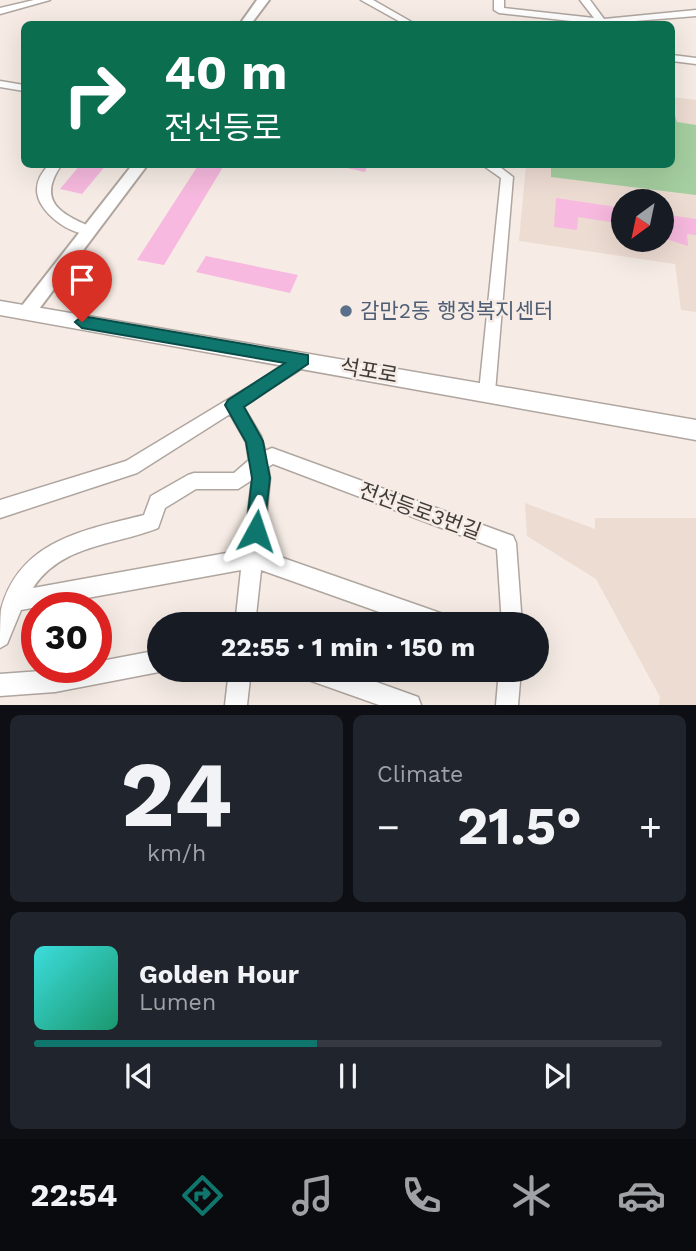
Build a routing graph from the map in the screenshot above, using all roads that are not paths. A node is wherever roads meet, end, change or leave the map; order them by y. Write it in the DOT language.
graph roads {
  1 [pos="45,0"];
  2 [pos="263,0"];
  3 [pos="366,0"];
  4 [pos="585,0"];
  5 [pos="499,5"];
  6 [pos="0,10"];
  7 [pos="696,13"];
  8 [pos="247,21"];
  9 [pos="404,21"];
  10 [pos="591,21"];
  11 [pos="601,21"];
  12 [pos="621,21"];
  13 [pos="675,58"];
  14 [pos="696,61"];
  15 [pos="0,84"];
  16 [pos="21,88"];
  17 [pos="52,168"];
  18 [pos="138,168"];
  19 [pos="493,168"];
  20 [pos="89,232"];
  21 [pos="0,308"];
  22 [pos="27,312"];
  23 [pos="303,360"];
  24 [pos="486,392"];
  25 [pos="234,405"];
  26 [pos="696,430"];
  27 [pos="258,463"];
  28 [pos="0,509"];
  29 [pos="254,558"];
  30 [pos="15,601"];
  31 [pos="247,612"];
  32 [pos="409,612"];
  33 [pos="511,612"];
  34 [pos="0,638"];
  35 [pos="147,663"];
  36 [pos="239,682"];
  37 [pos="346,682"];
  38 [pos="509,682"];
  39 [pos="0,685"];
  40 [pos="236,705"];
  41 [pos="410,705"];
  42 [pos="507,705"];
  1 -- 6 [label="street"];
  2 -- 8 [label="street"];
  3 -- 9 [label="street"];
  4 -- 11 [label="street"];
  5 -- 10 [label="street"];
  7 -- 12 [label="street"];
  13 -- 14 [label="street"];
  15 -- 16 [label="street"];
  17 -- 20 [label="street"];
  18 -- 20 [label="street"];
  19 -- 24 [label="street"];
  20 -- 22 [label="street"];
  21 -- 22 [label="main road, 석포로"];
  22 -- 23 [label="main road, 석포로"];
  23 -- 24 [label="main road, 석포로"];
  23 -- 25 [label="street"];
  24 -- 26 [label="main road, 석포로"];
  25 -- 27 [label="street"];
  25 -- 28 [label="street"];
  27 -- 29 [label="street"];
  27 -- 30 [label="street"];
  27 -- 33 [label="street, 전선등로3번길"];
  29 -- 30 [label="street"];
  29 -- 31 [label="street"];
  29 -- 32 [label="street"];
  30 -- 34 [label="street"];
  35 -- 39 [label="street"];
  36 -- 40 [label="street"];
  37 -- 41 [label="street"];
  38 -- 42 [label="street"];
}
